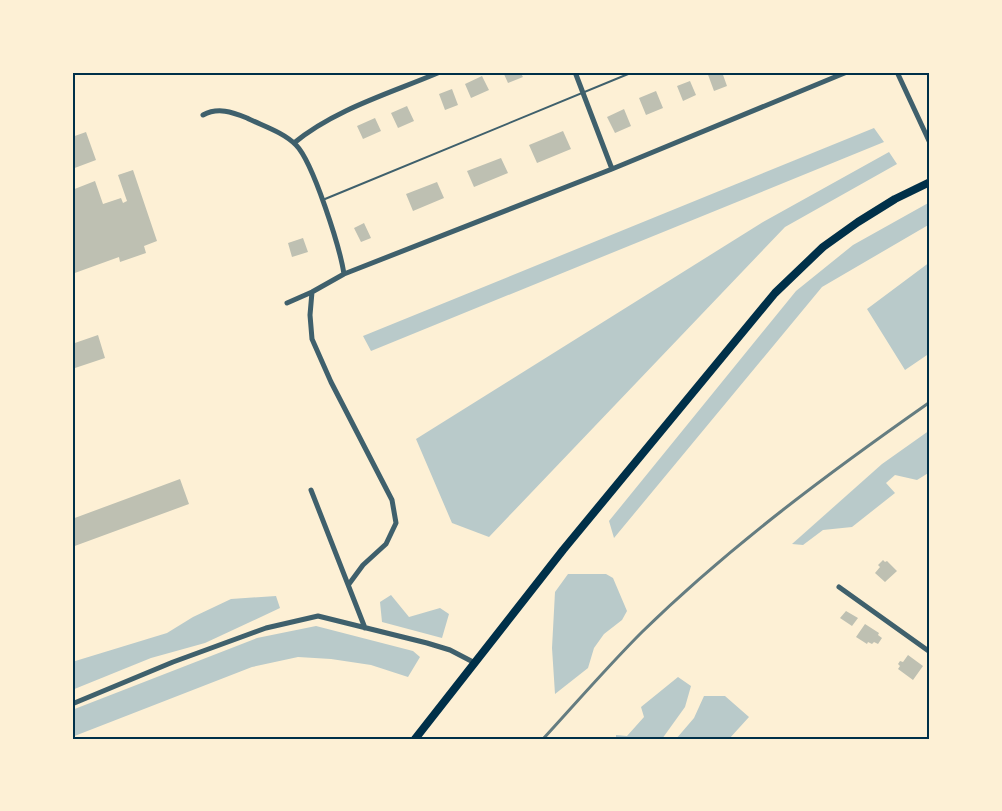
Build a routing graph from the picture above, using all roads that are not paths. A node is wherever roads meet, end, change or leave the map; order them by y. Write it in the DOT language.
graph roads {
  1 [pos="418,72"];
  2 [pos="440,72"];
  3 [pos="575,72"];
  4 [pos="633,72"];
  5 [pos="848,72"];
  6 [pos="897,72"];
  7 [pos="421,80"];
  8 [pos="582,92"];
  9 [pos="203,115"];
  10 [pos="294,143"];
  11 [pos="930,143"];
  12 [pos="612,169"];
  13 [pos="930,182"];
  14 [pos="322,200"];
  15 [pos="344,274"];
  16 [pos="312,292"];
  17 [pos="287,303"];
  18 [pos="312,490"];
  19 [pos="349,584"];
  20 [pos="839,587"];
  21 [pos="365,628"];
  22 [pos="930,652"];
  23 [pos="475,663"];
  24 [pos="72,704"];
  25 [pos="415,739"];
  1 -- 7 [label="street"];
  2 -- 7 [label="street"];
  3 -- 8 [label="street"];
  4 -- 8 [label="lane"];
  5 -- 12 [label="street"];
  6 -- 11 [label="street"];
  7 -- 10 [label="street"];
  8 -- 12 [label="street"];
  8 -- 14 [label="lane"];
  9 -- 10 [label="street"];
  10 -- 14 [label="street"];
  12 -- 15 [label="street"];
  13 -- 23 [label="main road"];
  14 -- 15 [label="street"];
  15 -- 16 [label="street"];
  16 -- 17 [label="street"];
  16 -- 19 [label="street"];
  18 -- 19 [label="street"];
  19 -- 21 [label="street"];
  20 -- 22 [label="street"];
  21 -- 23 [label="street"];
  21 -- 24 [label="street"];
  23 -- 25 [label="main road"];
}
